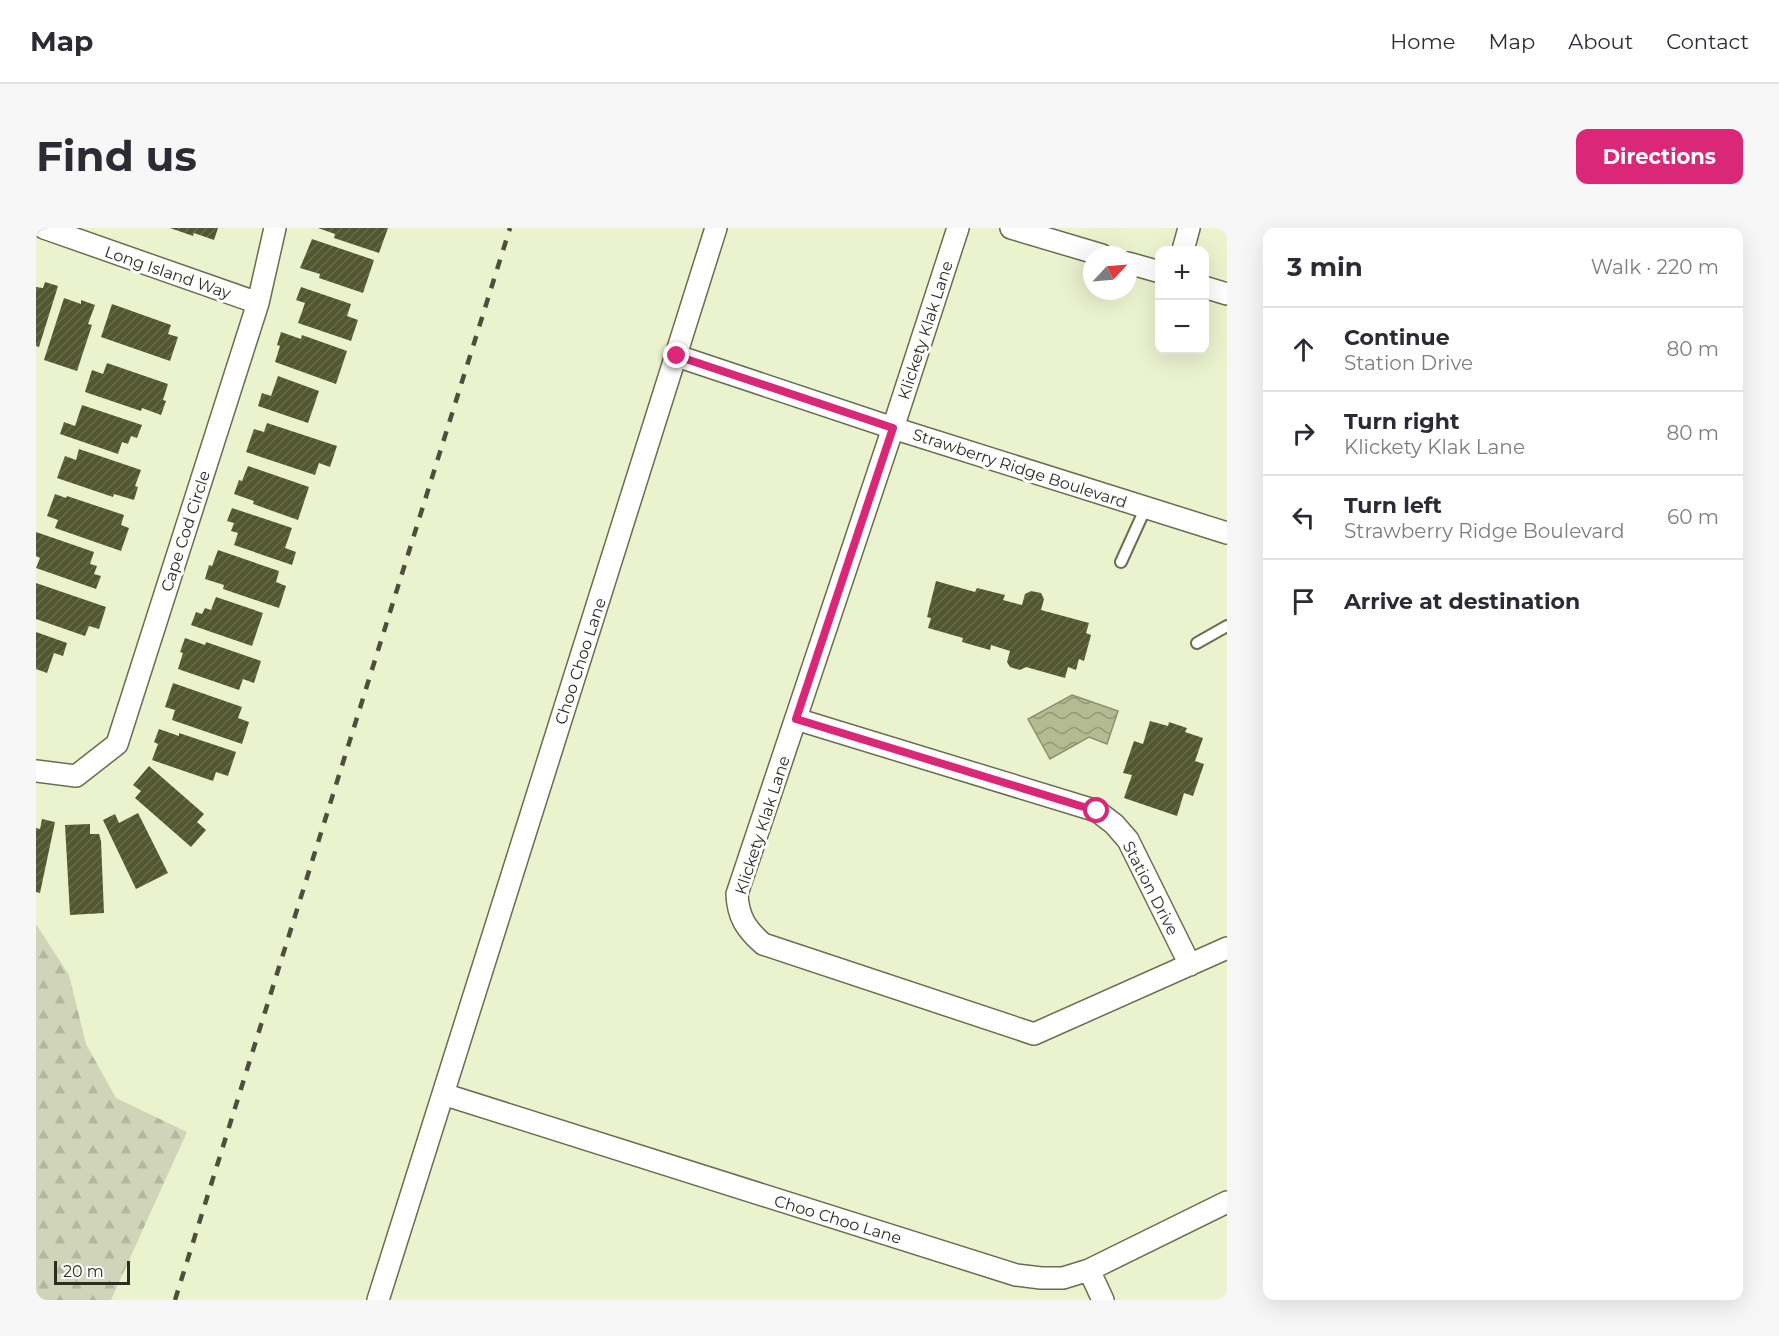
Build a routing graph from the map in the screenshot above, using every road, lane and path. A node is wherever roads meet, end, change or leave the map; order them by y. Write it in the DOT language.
graph roads {
  1 [pos="44,228"];
  2 [pos="275,228"];
  3 [pos="716,228"];
  4 [pos="958,228"];
  5 [pos="1011,228"];
  6 [pos="1189,228"];
  7 [pos="1184,246"];
  8 [pos="1083,249"];
  9 [pos="1137,266"];
  10 [pos="1155,271"];
  11 [pos="1209,289"];
  12 [pos="1227,294"];
  13 [pos="258,303"];
  14 [pos="677,356"];
  15 [pos="893,428"];
  16 [pos="1146,507"];
  17 [pos="1227,533"];
  18 [pos="1121,562"];
  19 [pos="1227,626"];
  20 [pos="1197,643"];
  21 [pos="796,719"];
  22 [pos="36,771"];
  23 [pos="1227,948"];
  24 [pos="1190,965"];
  25 [pos="443,1094"];
  26 [pos="1227,1202"];
  27 [pos="1089,1270"];
  28 [pos="378,1300"];
  29 [pos="1103,1300"];
  1 -- 13 [label="street, Long Island Way"];
  2 -- 13 [label="street, Cape Cod Circle"];
  3 -- 14 [label="street, Choo Choo Lane"];
  4 -- 15 [label="street, Klickety Klak Lane"];
  5 -- 8 [label="street"];
  6 -- 7 [label="street"];
  9 -- 10 [label="street"];
  11 -- 12 [label="street"];
  13 -- 22 [label="street, Cape Cod Circle"];
  14 -- 15 [label="street, Strawberry Ridge Boulevard"];
  14 -- 25 [label="street, Choo Choo Lane"];
  15 -- 16 [label="street, Strawberry Ridge Boulevard"];
  15 -- 21 [label="street, Klickety Klak Lane"];
  16 -- 17 [label="street, Strawberry Ridge Boulevard"];
  16 -- 18 [label="lane"];
  19 -- 20 [label="lane"];
  21 -- 24 [label="street, Station Drive"];
  21 -- 24 [label="street, Klickety Klak Lane"];
  23 -- 24 [label="street, Klickety Klak Lane"];
  25 -- 27 [label="street, Choo Choo Lane"];
  25 -- 28 [label="street, Choo Choo Lane"];
  26 -- 27 [label="street, Choo Choo Lane"];
  27 -- 29 [label="street"];
}
